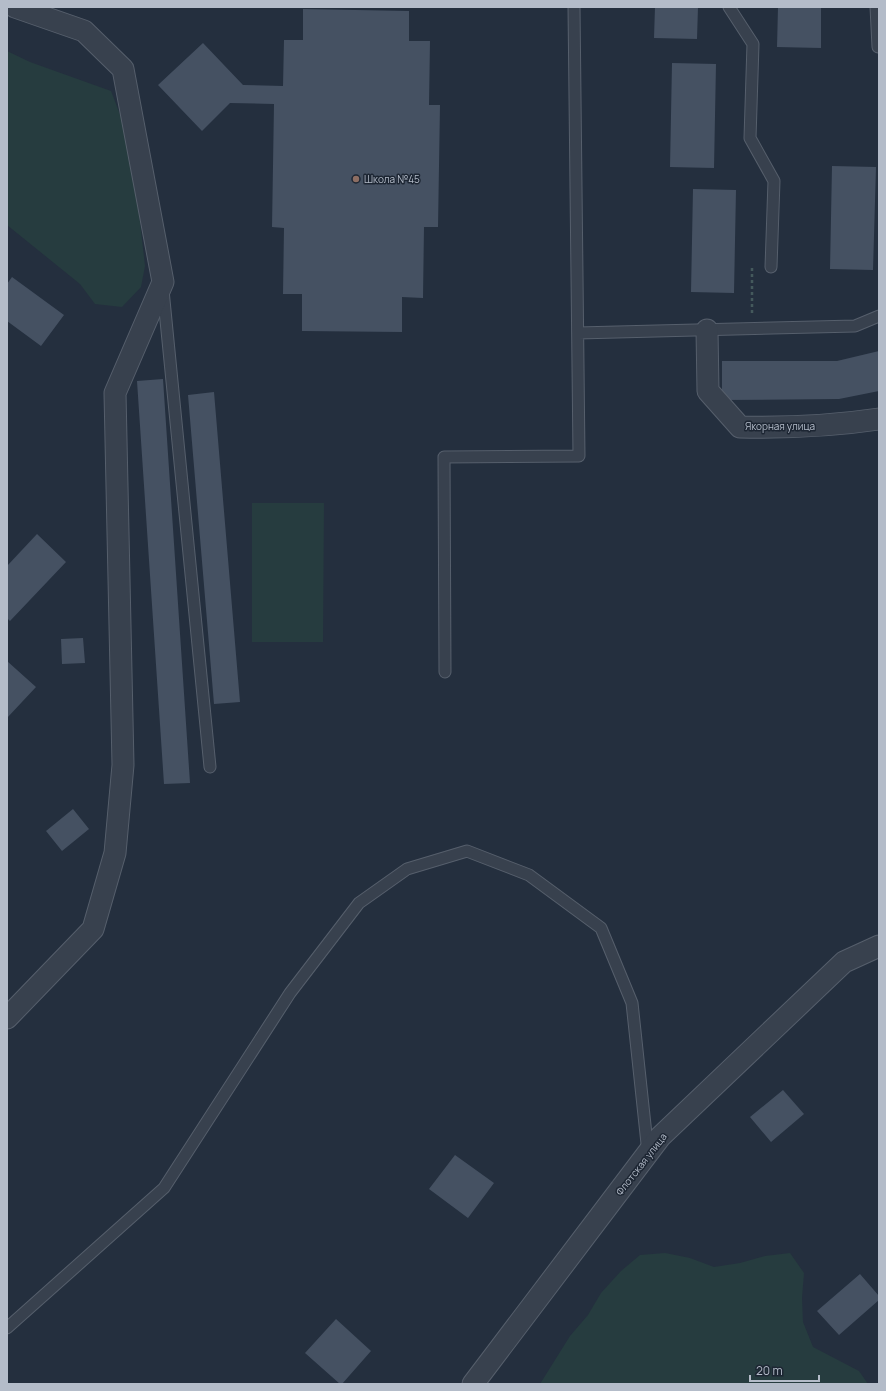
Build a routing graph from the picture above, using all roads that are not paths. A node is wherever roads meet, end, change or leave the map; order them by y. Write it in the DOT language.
graph roads {
  1 [pos="15,7"];
  2 [pos="574,7"];
  3 [pos="729,7"];
  4 [pos="876,7"];
  5 [pos="878,47"];
  6 [pos="772,267"];
  7 [pos="163,282"];
  8 [pos="879,316"];
  9 [pos="707,330"];
  10 [pos="578,333"];
  11 [pos="879,419"];
  12 [pos="445,672"];
  13 [pos="210,767"];
  14 [pos="879,946"];
  15 [pos="7,1018"];
  16 [pos="648,1154"];
  17 [pos="7,1328"];
  18 [pos="473,1384"];
  1 -- 7 [label="street"];
  2 -- 10 [label="lane"];
  3 -- 6 [label="lane"];
  4 -- 5 [label="lane"];
  7 -- 13 [label="lane"];
  7 -- 15 [label="street"];
  8 -- 9 [label="lane"];
  9 -- 10 [label="lane"];
  9 -- 11 [label="street, Якорная улица"];
  10 -- 12 [label="lane"];
  14 -- 16 [label="street, Флотская улица"];
  16 -- 17 [label="lane"];
  16 -- 18 [label="street, Флотская улица"];
}
